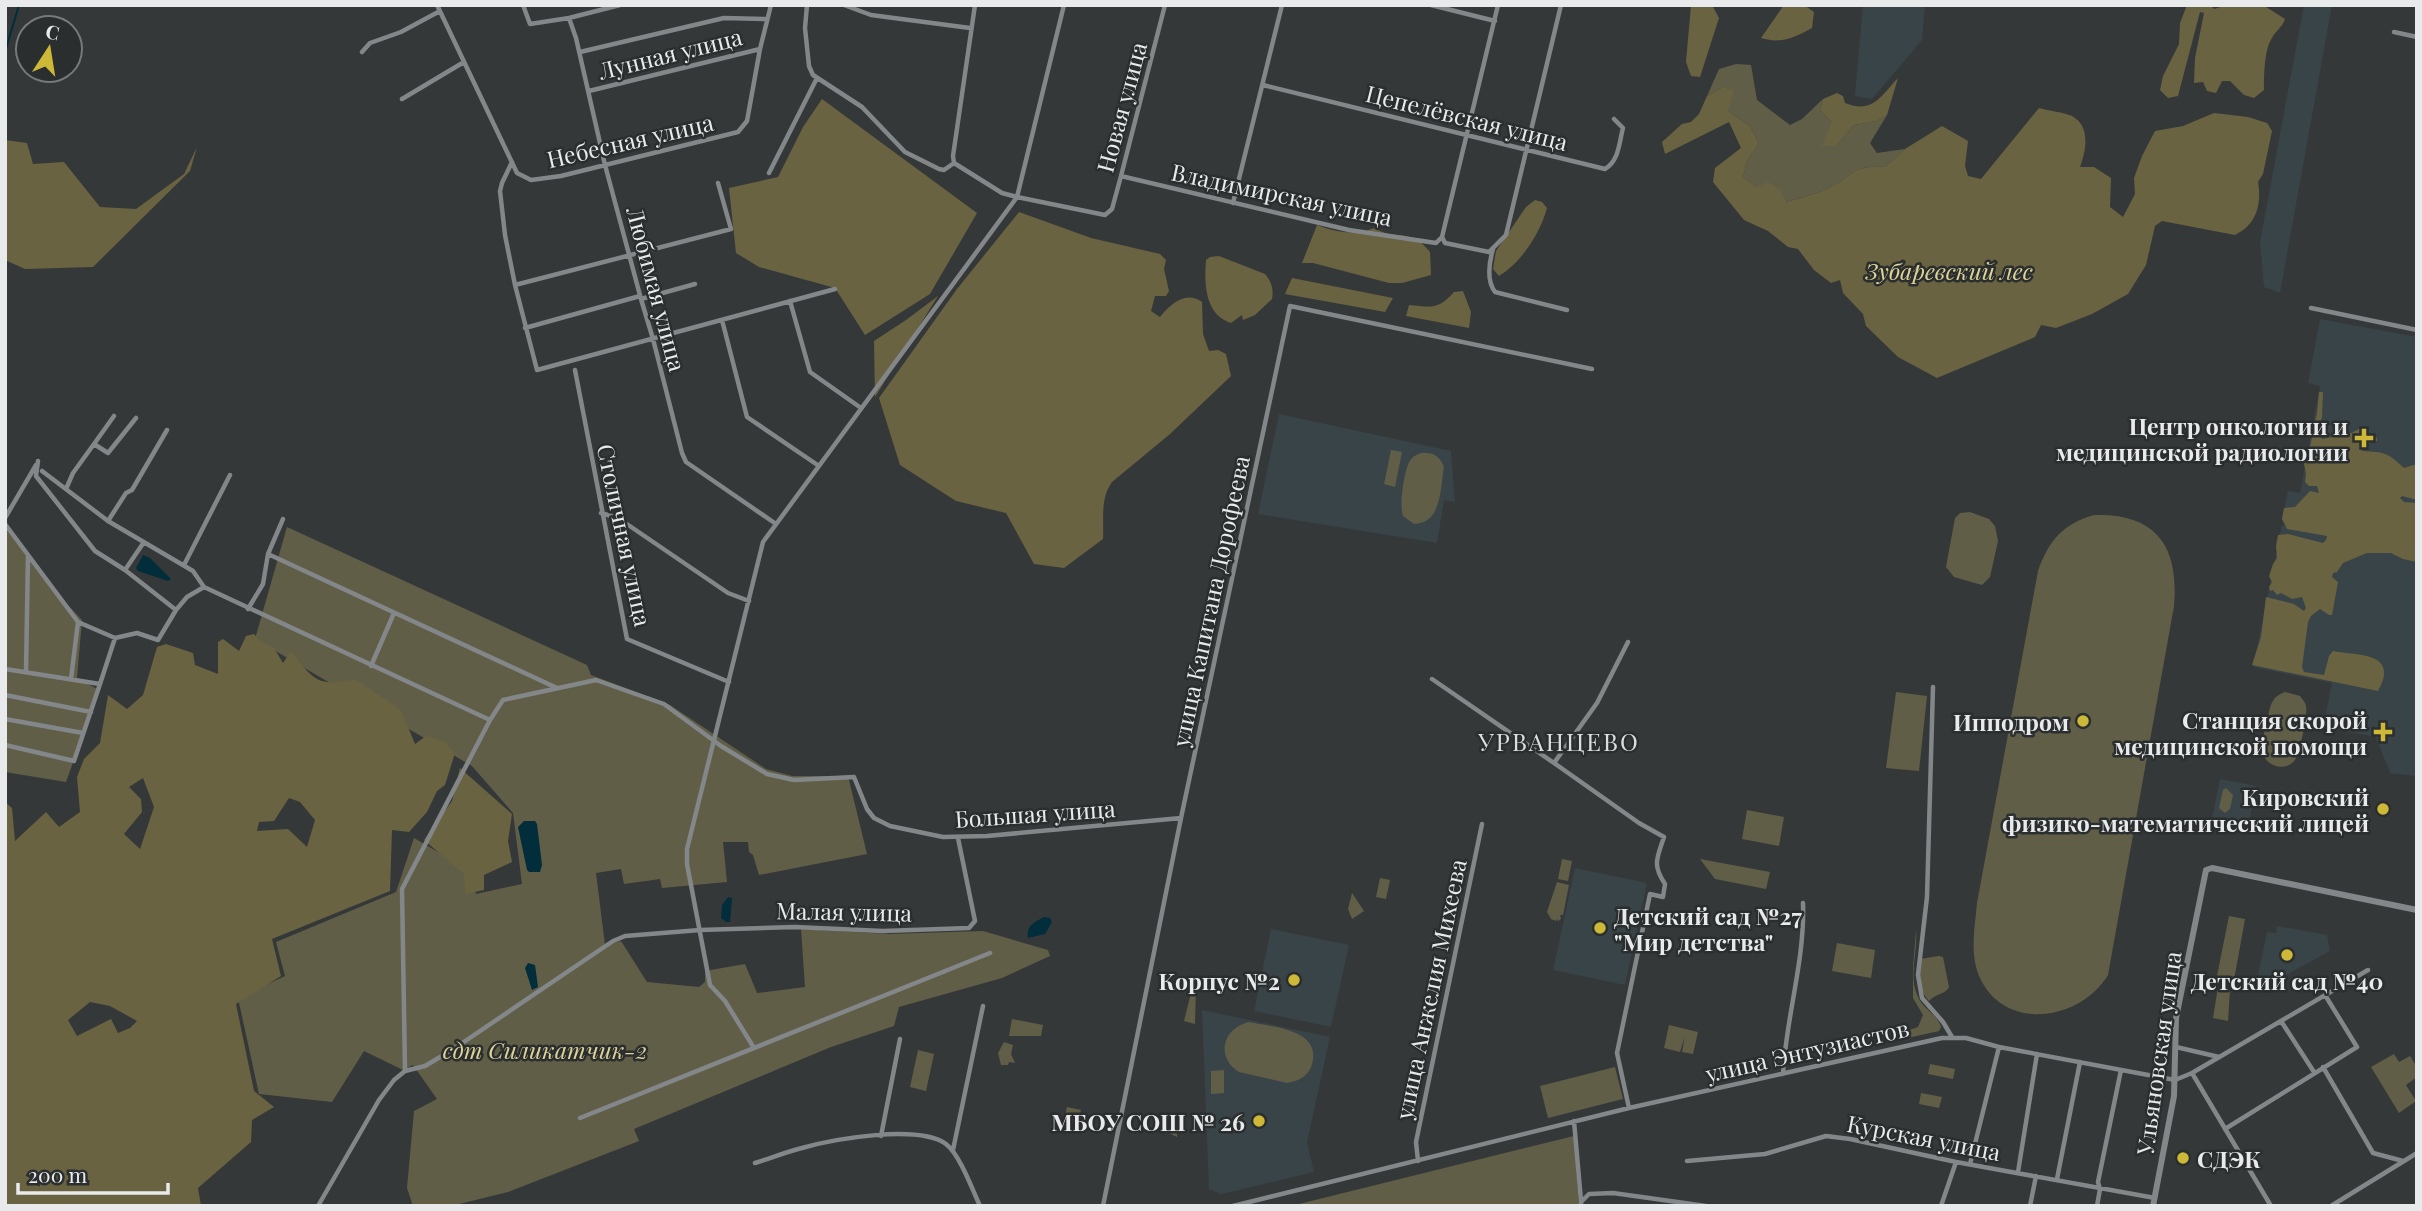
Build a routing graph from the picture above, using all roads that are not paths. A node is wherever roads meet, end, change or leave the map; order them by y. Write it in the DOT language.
graph roads {
  1 [pos="523,5"];
  2 [pos="620,5"];
  3 [pos="771,5"];
  4 [pos="807,5"];
  5 [pos="844,5"];
  6 [pos="975,5"];
  7 [pos="1065,5"];
  8 [pos="1165,5"];
  9 [pos="1282,5"];
  10 [pos="1431,5"];
  11 [pos="1499,5"];
  12 [pos="1561,5"];
  13 [pos="439,8"];
  14 [pos="569,18"];
  15 [pos="767,19"];
  16 [pos="1495,21"];
  17 [pos="971,28"];
  18 [pos="2394,32"];
  19 [pos="2417,37"];
  20 [pos="760,49"];
  21 [pos="362,52"];
  22 [pos="580,52"];
  23 [pos="464,62"];
  24 [pos="817,78"];
  25 [pos="1263,85"];
  26 [pos="589,91"];
  27 [pos="402,99"];
  28 [pos="1614,119"];
  29 [pos="1467,135"];
  30 [pos="1526,151"];
  31 [pos="512,162"];
  32 [pos="954,163"];
  33 [pos="605,165"];
  34 [pos="769,173"];
  35 [pos="1121,176"];
  36 [pos="718,183"];
  37 [pos="1017,197"];
  38 [pos="1233,203"];
  39 [pos="1442,237"];
  40 [pos="1493,248"];
  41 [pos="630,256"];
  42 [pos="695,284"];
  43 [pos="515,285"];
  44 [pos="835,289"];
  45 [pos="640,297"];
  46 [pos="790,301"];
  47 [pos="2311,308"];
  48 [pos="1567,310"];
  49 [pos="722,320"];
  50 [pos="525,328"];
  51 [pos="2417,330"];
  52 [pos="653,339"];
  53 [pos="1592,369"];
  54 [pos="575,370"];
  55 [pos="861,408"];
  56 [pos="114,416"];
  57 [pos="136,418"];
  58 [pos="167,430"];
  59 [pos="94,444"];
  60 [pos="819,466"];
  61 [pos="42,471"];
  62 [pos="230,475"];
  63 [pos="66,489"];
  64 [pos="601,513"];
  65 [pos="5,518"];
  66 [pos="284,519"];
  67 [pos="108,521"];
  68 [pos="5,524"];
  69 [pos="776,524"];
  70 [pos="144,542"];
  71 [pos="28,554"];
  72 [pos="268,554"];
  73 [pos="184,565"];
  74 [pos="125,570"];
  75 [pos="204,587"];
  76 [pos="749,601"];
  77 [pos="248,609"];
  78 [pos="176,610"];
  79 [pos="394,612"];
  80 [pos="78,622"];
  81 [pos="115,638"];
  82 [pos="1628,642"];
  83 [pos="371,666"];
  84 [pos="5,668"];
  85 [pos="26,672"];
  86 [pos="71,679"];
  87 [pos="1432,679"];
  88 [pos="729,682"];
  89 [pos="100,684"];
  90 [pos="1933,687"];
  91 [pos="558,688"];
  92 [pos="5,695"];
  93 [pos="91,712"];
  94 [pos="5,719"];
  95 [pos="490,720"];
  96 [pos="83,733"];
  97 [pos="715,741"];
  98 [pos="5,746"];
  99 [pos="1554,763"];
  100 [pos="1181,818"];
  101 [pos="1482,824"];
  102 [pos="958,838"];
  103 [pos="1803,903"];
  104 [pos="2417,910"];
  105 [pos="700,930"];
  106 [pos="989,953"];
  107 [pos="2368,970"];
  108 [pos="2325,995"];
  109 [pos="983,1006"];
  110 [pos="2281,1021"];
  111 [pos="1952,1037"];
  112 [pos="900,1039"];
  113 [pos="1999,1047"];
  114 [pos="754,1048"];
  115 [pos="2176,1048"];
  116 [pos="2037,1054"];
  117 [pos="2220,1057"];
  118 [pos="2080,1062"];
  119 [pos="2323,1067"];
  120 [pos="2121,1070"];
  121 [pos="405,1071"];
  122 [pos="2315,1072"];
  123 [pos="2192,1073"];
  124 [pos="1783,1074"];
  125 [pos="2175,1080"];
  126 [pos="1629,1108"];
  127 [pos="580,1118"];
  128 [pos="1574,1121"];
  129 [pos="2225,1129"];
  130 [pos="881,1136"];
  131 [pos="953,1151"];
  132 [pos="2417,1153"];
  133 [pos="1418,1161"];
  134 [pos="1687,1161"];
  135 [pos="2403,1161"];
  136 [pos="1956,1162"];
  137 [pos="755,1163"];
  138 [pos="1970,1164"];
  139 [pos="2018,1172"];
  140 [pos="2036,1176"];
  141 [pos="2057,1180"];
  142 [pos="2100,1189"];
  143 [pos="2154,1202"];
  144 [pos="1581,1204"];
  145 [pos="318,1206"];
  146 [pos="980,1206"];
  147 [pos="1102,1206"];
  148 [pos="1233,1206"];
  149 [pos="1706,1206"];
  150 [pos="1941,1206"];
  151 [pos="2030,1206"];
  152 [pos="2097,1206"];
  153 [pos="2271,1206"];
  154 [pos="2331,1206"];
  1 -- 14 [label="street"];
  2 -- 14 [label="street"];
  3 -- 15 [label="street"];
  4 -- 24 [label="street"];
  5 -- 17 [label="street"];
  6 -- 17 [label="street"];
  7 -- 37 [label="street"];
  8 -- 35 [label="street, Новая улица"];
  9 -- 25 [label="street"];
  10 -- 16 [label="street"];
  11 -- 16 [label="street"];
  12 -- 30 [label="street"];
  13 -- 21 [label="street"];
  13 -- 23 [label="street"];
  14 -- 22 [label="street, Любимая улица"];
  15 -- 20 [label="street"];
  15 -- 22 [label="street"];
  16 -- 29 [label="street"];
  17 -- 32 [label="street"];
  18 -- 19 [label="street"];
  20 -- 26 [label="street, Лунная улица"];
  20 -- 33 [label="street, Небесная улица"];
  22 -- 26 [label="street, Любимая улица"];
  23 -- 27 [label="street"];
  23 -- 31 [label="street"];
  24 -- 32 [label="street"];
  24 -- 34 [label="street"];
  25 -- 29 [label="street, Цепелёвская улица"];
  25 -- 38 [label="street"];
  26 -- 33 [label="street, Любимая улица"];
  28 -- 30 [label="street, Цепелёвская улица"];
  29 -- 30 [label="street, Цепелёвская улица"];
  29 -- 39 [label="street"];
  30 -- 40 [label="street"];
  31 -- 33 [label="street, Небесная улица"];
  31 -- 43 [label="street"];
  32 -- 37 [label="street"];
  33 -- 41 [label="street, Любимая улица"];
  35 -- 37 [label="street, Новая улица"];
  35 -- 38 [label="street, Владимирская улица"];
  36 -- 41 [label="street"];
  37 -- 55 [label="street"];
  38 -- 39 [label="street, Владимирская улица"];
  39 -- 40 [label="street"];
  40 -- 48 [label="street"];
  41 -- 43 [label="street"];
  41 -- 45 [label="street, Любимая улица"];
  42 -- 45 [label="street"];
  43 -- 50 [label="street"];
  44 -- 46 [label="street"];
  45 -- 50 [label="street"];
  45 -- 52 [label="street, Любимая улица"];
  46 -- 49 [label="street"];
  46 -- 55 [label="street"];
  47 -- 51 [label="street"];
  49 -- 52 [label="street"];
  49 -- 60 [label="street"];
  50 -- 52 [label="street"];
  52 -- 69 [label="street, Любимая улица"];
  53 -- 100 [label="street, улица Капитана Дорофеева"];
  54 -- 64 [label="street, Столичная улица"];
  55 -- 60 [label="street"];
  56 -- 59 [label="street"];
  57 -- 59 [label="street"];
  58 -- 67 [label="street"];
  59 -- 63 [label="street"];
  60 -- 69 [label="street"];
  61 -- 63 [label="street"];
  62 -- 73 [label="street"];
  63 -- 67 [label="street"];
  64 -- 76 [label="street"];
  64 -- 88 [label="street, Столичная улица"];
  65 -- 74 [label="street"];
  66 -- 72 [label="street"];
  67 -- 70 [label="street"];
  68 -- 71 [label="street"];
  69 -- 76 [label="street"];
  70 -- 73 [label="street"];
  70 -- 74 [label="street"];
  71 -- 80 [label="street"];
  71 -- 85 [label="street"];
  72 -- 77 [label="street"];
  72 -- 79 [label="street"];
  73 -- 75 [label="street"];
  74 -- 78 [label="street"];
  75 -- 77 [label="street"];
  75 -- 78 [label="street"];
  76 -- 88 [label="street"];
  77 -- 83 [label="street"];
  78 -- 81 [label="street"];
  79 -- 83 [label="street"];
  79 -- 91 [label="street"];
  80 -- 81 [label="street"];
  80 -- 86 [label="street"];
  81 -- 89 [label="street"];
  82 -- 99 [label="street"];
  83 -- 95 [label="street"];
  84 -- 85 [label="street"];
  85 -- 86 [label="street"];
  86 -- 89 [label="street"];
  87 -- 99 [label="street"];
  88 -- 97 [label="street"];
  89 -- 93 [label="street"];
  90 -- 111 [label="street"];
  91 -- 95 [label="street"];
  91 -- 97 [label="street"];
  92 -- 93 [label="street"];
  93 -- 96 [label="street"];
  94 -- 96 [label="street"];
  95 -- 121 [label="street"];
  96 -- 98 [label="street"];
  97 -- 102 [label="street, Большая улица"];
  97 -- 105 [label="street"];
  99 -- 126 [label="street"];
  100 -- 102 [label="street, Большая улица"];
  100 -- 147 [label="street, улица Капитана Дорофеева"];
  101 -- 133 [label="street, улица Анжелия Михеева"];
  102 -- 105 [label="street, Малая улица"];
  103 -- 124 [label="street"];
  104 -- 115 [label="main road, Ульяновская улица"];
  105 -- 114 [label="street"];
  105 -- 121 [label="street, Малая улица"];
  106 -- 114 [label="street"];
  107 -- 108 [label="street"];
  108 -- 110 [label="street"];
  108 -- 119 [label="street"];
  109 -- 131 [label="street"];
  110 -- 117 [label="street"];
  110 -- 122 [label="street"];
  111 -- 113 [label="street, улица Энтузиастов"];
  111 -- 124 [label="street, улица Энтузиастов"];
  112 -- 130 [label="street"];
  113 -- 116 [label="street, улица Энтузиастов"];
  113 -- 138 [label="street"];
  114 -- 127 [label="street"];
  115 -- 117 [label="street"];
  115 -- 125 [label="main road, Ульяновская улица"];
  116 -- 118 [label="street, улица Энтузиастов"];
  116 -- 139 [label="street"];
  117 -- 123 [label="street"];
  118 -- 120 [label="street, улица Энтузиастов"];
  118 -- 141 [label="street"];
  119 -- 122 [label="street"];
  119 -- 135 [label="street"];
  120 -- 125 [label="street, улица Энтузиастов"];
  120 -- 142 [label="street"];
  121 -- 145 [label="street"];
  122 -- 129 [label="street"];
  123 -- 125 [label="street"];
  123 -- 129 [label="street"];
  124 -- 126 [label="street, улица Энтузиастов"];
  125 -- 143 [label="main road, Ульяновская улица"];
  126 -- 128 [label="street, улица Энтузиастов"];
  128 -- 133 [label="street, улица Энтузиастов"];
  128 -- 144 [label="street"];
  129 -- 153 [label="street"];
  130 -- 131 [label="street"];
  130 -- 137 [label="street"];
  131 -- 146 [label="street"];
  132 -- 135 [label="street"];
  133 -- 148 [label="street, улица Энтузиастов"];
  134 -- 136 [label="street, Курская улица"];
  135 -- 154 [label="street"];
  136 -- 138 [label="street, Курская улица"];
  136 -- 150 [label="street"];
  138 -- 139 [label="street, Курская улица"];
  139 -- 140 [label="street, Курская улица"];
  140 -- 141 [label="street, Курская улица"];
  140 -- 151 [label="street"];
  141 -- 142 [label="street, Курская улица"];
  142 -- 143 [label="street, Курская улица"];
  142 -- 152 [label="street"];
  144 -- 149 [label="street"];
}
